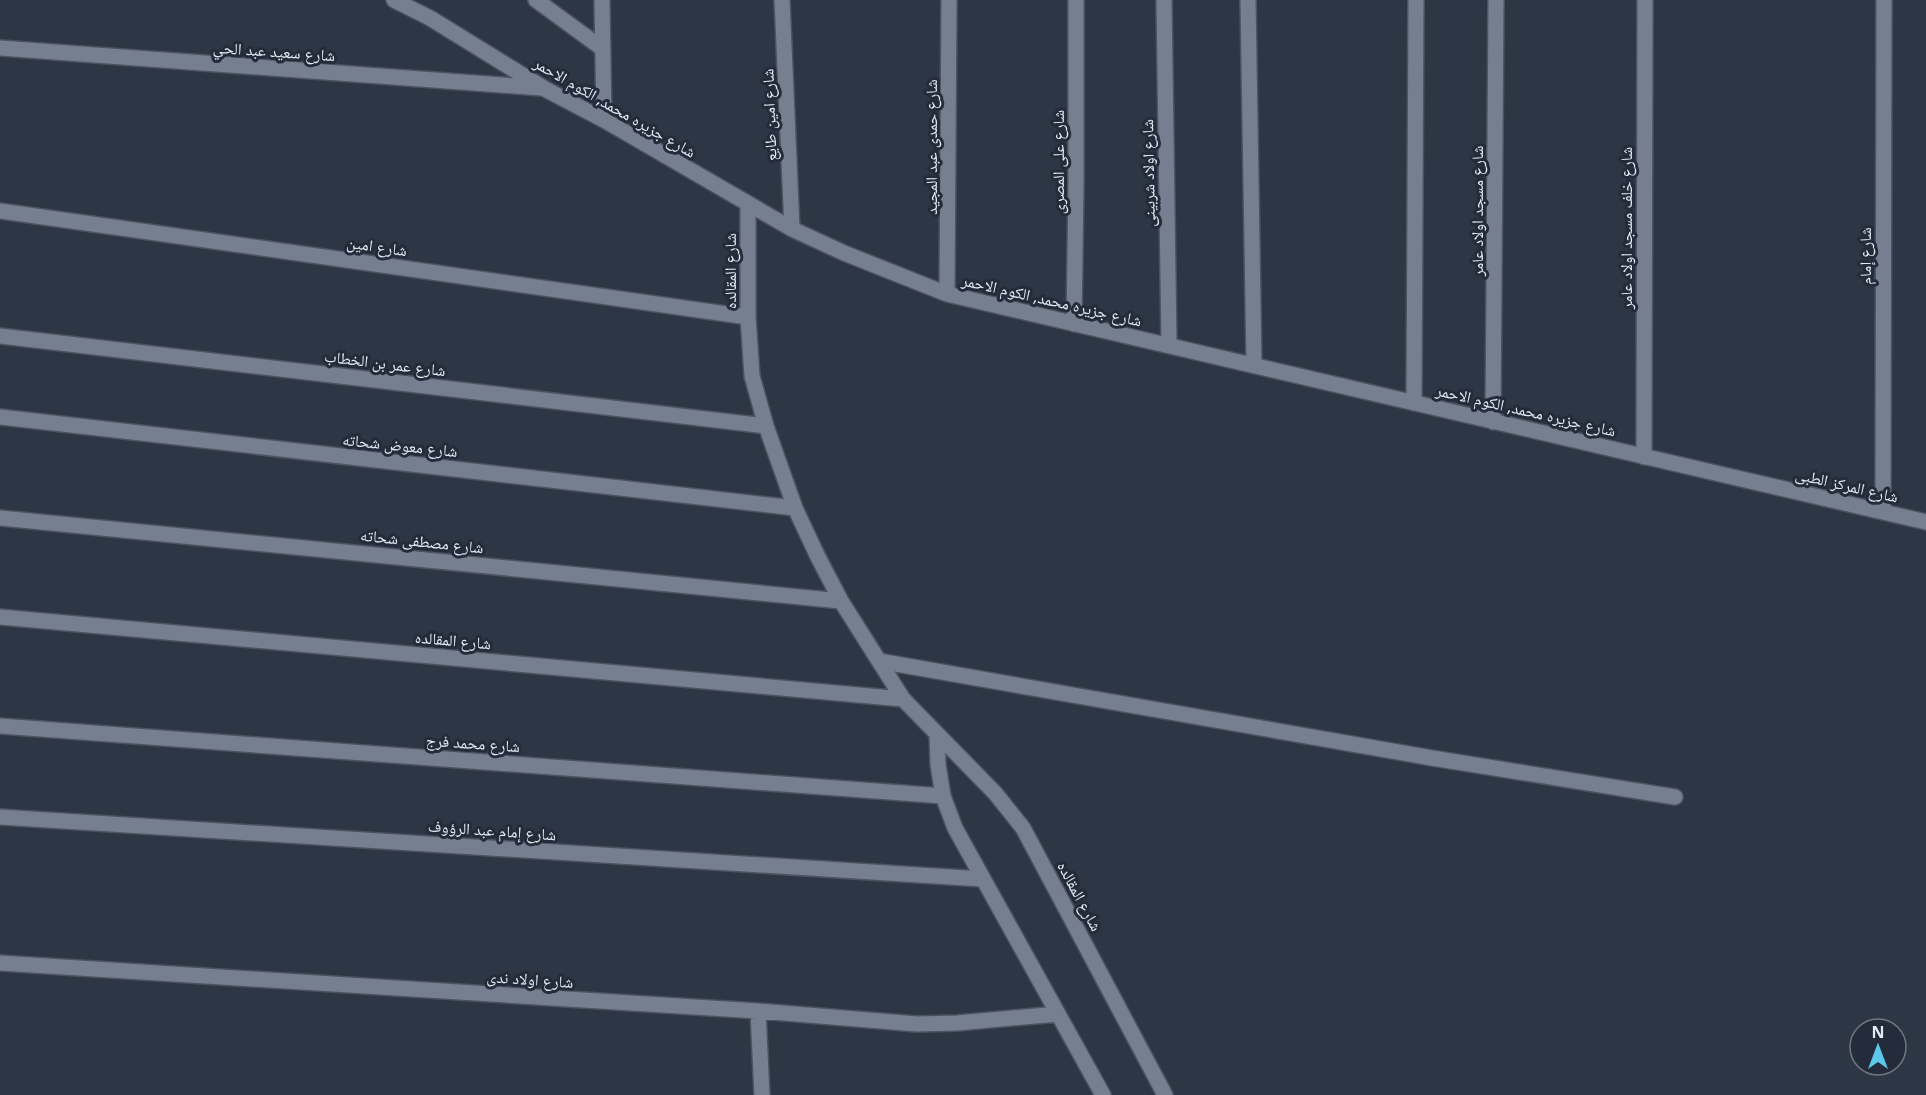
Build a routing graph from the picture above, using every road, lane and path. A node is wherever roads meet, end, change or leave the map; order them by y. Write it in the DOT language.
graph roads {
  1 [pos="394,0"];
  2 [pos="536,0"];
  3 [pos="602,0"];
  4 [pos="782,0"];
  5 [pos="949,0"];
  6 [pos="1076,0"];
  7 [pos="1164,0"];
  8 [pos="1248,0"];
  9 [pos="1416,0"];
  10 [pos="1496,0"];
  11 [pos="1645,0"];
  12 [pos="1884,0"];
  13 [pos="0,48"];
  14 [pos="603,50"];
  15 [pos="545,89"];
  16 [pos="604,120"];
  17 [pos="748,204"];
  18 [pos="0,211"];
  19 [pos="792,229"];
  20 [pos="947,294"];
  21 [pos="748,317"];
  22 [pos="1074,324"];
  23 [pos="0,336"];
  24 [pos="1169,345"];
  25 [pos="1254,365"];
  26 [pos="1414,403"];
  27 [pos="0,417"];
  28 [pos="1494,422"];
  29 [pos="766,426"];
  30 [pos="1644,457"];
  31 [pos="1760,484"];
  32 [pos="795,508"];
  33 [pos="1883,512"];
  34 [pos="0,518"];
  35 [pos="1926,522"];
  36 [pos="841,601"];
  37 [pos="0,617"];
  38 [pos="879,661"];
  39 [pos="903,699"];
  40 [pos="0,726"];
  41 [pos="937,734"];
  42 [pos="943,796"];
  43 [pos="1675,797"];
  44 [pos="0,817"];
  45 [pos="982,879"];
  46 [pos="0,963"];
  47 [pos="758,1011"];
  48 [pos="1058,1014"];
  49 [pos="762,1095"];
  50 [pos="1103,1095"];
  51 [pos="1165,1095"];
  1 -- 15 [label="street, شارع جزيره محمد, الكوم الاحمر"];
  2 -- 14 [label="street"];
  3 -- 14 [label="street"];
  4 -- 19 [label="street, شارع امين طايع"];
  5 -- 20 [label="street, شارع حمدى عبد المجيد"];
  6 -- 22 [label="street, شارع على المصرى"];
  7 -- 24 [label="street, شارع اولاد شربينى"];
  8 -- 25 [label="street"];
  9 -- 26 [label="street"];
  10 -- 28 [label="street, شارع مسجد اولاد عامر"];
  11 -- 30 [label="street, شارع خلف مسجد اولاد عامر"];
  12 -- 33 [label="street, شارع إمام"];
  13 -- 15 [label="street, شارع سعيد عبد الحي"];
  14 -- 16 [label="street"];
  15 -- 16 [label="street, شارع جزيره محمد, الكوم الاحمر"];
  16 -- 17 [label="street, شارع جزيره محمد, الكوم الاحمر"];
  17 -- 19 [label="street, شارع جزيره محمد, الكوم الاحمر"];
  17 -- 21 [label="street, شارع المقالده"];
  18 -- 21 [label="street, شارع امين"];
  19 -- 20 [label="street, شارع جزيره محمد, الكوم الاحمر"];
  20 -- 22 [label="street, شارع جزيره محمد, الكوم الاحمر"];
  21 -- 29 [label="street, شارع المقالده"];
  22 -- 24 [label="street, شارع جزيره محمد, الكوم الاحمر"];
  23 -- 29 [label="street, شارع عمر بن الخطاب"];
  24 -- 25 [label="street, شارع جزيره محمد, الكوم الاحمر"];
  25 -- 26 [label="street, شارع جزيره محمد, الكوم الاحمر"];
  26 -- 28 [label="street, شارع جزيره محمد, الكوم الاحمر"];
  27 -- 32 [label="street, شارع معوض شحاته"];
  28 -- 30 [label="street, شارع جزيره محمد, الكوم الاحمر"];
  29 -- 32 [label="street, شارع المقالده"];
  30 -- 31 [label="street, شارع جزيره محمد, الكوم الاحمر"];
  31 -- 33 [label="street, شارع المركز الطبى"];
  32 -- 36 [label="street, شارع المقالده"];
  33 -- 35 [label="street, شارع المركز الطبى"];
  34 -- 36 [label="street, شارع مصطفى شحاته"];
  36 -- 38 [label="street, شارع المقالده"];
  37 -- 39 [label="street, شارع المقالده"];
  38 -- 39 [label="street, شارع المقالده"];
  38 -- 43 [label="street"];
  39 -- 41 [label="street, شارع المقالده"];
  40 -- 42 [label="street, شارع محمد فرج"];
  41 -- 42 [label="street"];
  41 -- 51 [label="street, شارع المقالده"];
  42 -- 45 [label="street"];
  44 -- 45 [label="street, شارع إمام عبد الرؤوف"];
  45 -- 48 [label="street"];
  46 -- 47 [label="street, شارع اولاد ندى"];
  47 -- 48 [label="street, شارع اولاد ندى"];
  47 -- 49 [label="street"];
  48 -- 50 [label="street"];
}
